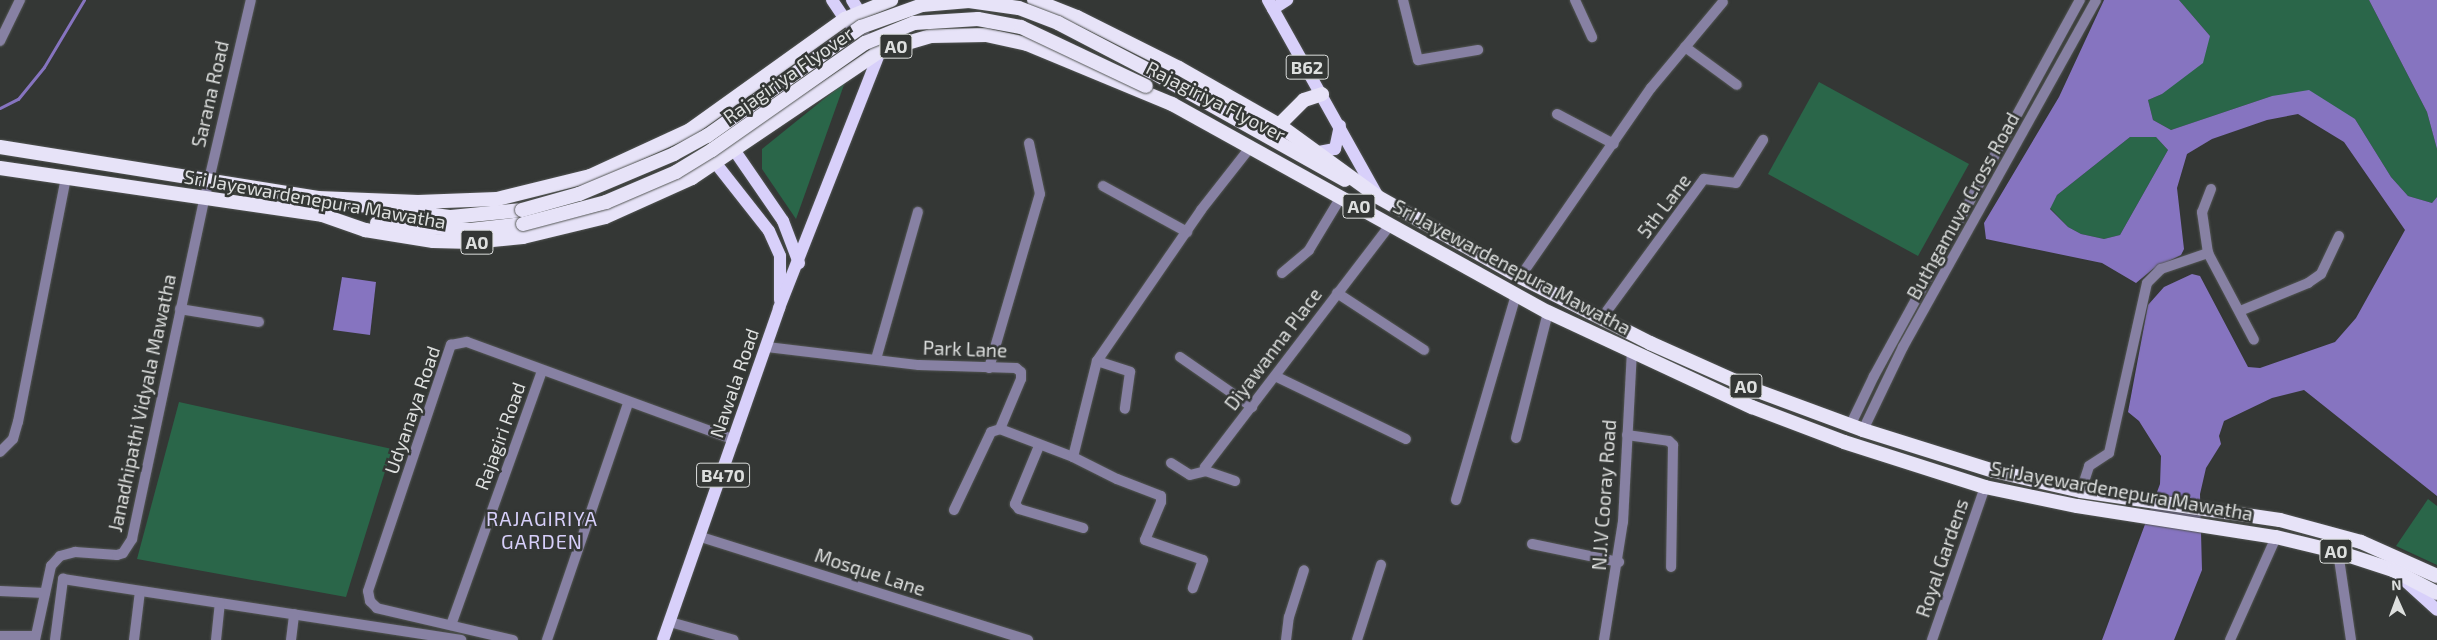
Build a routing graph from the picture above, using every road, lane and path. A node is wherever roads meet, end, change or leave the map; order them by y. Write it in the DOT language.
graph roads {
  1 [pos="20,0"];
  2 [pos="251,0"];
  3 [pos="832,0"];
  4 [pos="891,0"];
  5 [pos="1034,0"];
  6 [pos="1287,0"];
  7 [pos="1403,0"];
  8 [pos="1575,0"];
  9 [pos="2080,0"];
  10 [pos="2096,0"];
  11 [pos="1723,2"];
  12 [pos="1271,4"];
  13 [pos="856,5"];
  14 [pos="845,19"];
  15 [pos="1592,37"];
  16 [pos="0,41"];
  17 [pos="1685,47"];
  18 [pos="1478,50"];
  19 [pos="880,51"];
  20 [pos="1737,85"];
  21 [pos="1322,94"];
  22 [pos="2030,94"];
  23 [pos="2042,101"];
  24 [pos="1557,114"];
  25 [pos="710,118"];
  26 [pos="1279,125"];
  27 [pos="1340,126"];
  28 [pos="690,130"];
  29 [pos="1763,140"];
  30 [pos="1029,143"];
  31 [pos="1614,144"];
  32 [pos="0,147"];
  33 [pos="1249,149"];
  34 [pos="735,150"];
  35 [pos="1319,152"];
  36 [pos="716,163"];
  37 [pos="0,168"];
  38 [pos="590,176"];
  39 [pos="66,177"];
  40 [pos="208,179"];
  41 [pos="1103,186"];
  42 [pos="2211,189"];
  43 [pos="205,197"];
  44 [pos="1341,197"];
  45 [pos="1378,197"];
  46 [pos="318,198"];
  47 [pos="918,212"];
  48 [pos="322,216"];
  49 [pos="605,217"];
  50 [pos="1391,224"];
  51 [pos="1187,232"];
  52 [pos="2339,236"];
  53 [pos="2208,253"];
  54 [pos="799,263"];
  55 [pos="1282,273"];
  56 [pos="1520,278"];
  57 [pos="1337,294"];
  58 [pos="1516,295"];
  59 [pos="779,308"];
  60 [pos="180,309"];
  61 [pos="2240,311"];
  62 [pos="1548,312"];
  63 [pos="1601,319"];
  64 [pos="259,322"];
  65 [pos="2254,340"];
  66 [pos="767,347"];
  67 [pos="1424,350"];
  68 [pos="1632,352"];
  69 [pos="1180,357"];
  70 [pos="876,359"];
  71 [pos="1097,361"];
  72 [pos="989,368"];
  73 [pos="542,371"];
  74 [pos="1277,376"];
  75 [pos="628,403"];
  76 [pos="1252,407"];
  77 [pos="1125,408"];
  78 [pos="1857,428"];
  79 [pos="1000,429"];
  80 [pos="1627,434"];
  81 [pos="1516,438"];
  82 [pos="1406,439"];
  83 [pos="735,440"];
  84 [pos="1039,446"];
  85 [pos="0,452"];
  86 [pos="1073,457"];
  87 [pos="1171,463"];
  88 [pos="1206,472"];
  89 [pos="1235,482"];
  90 [pos="1985,487"];
  91 [pos="2081,491"];
  92 [pos="1456,500"];
  93 [pos="954,510"];
  94 [pos="1083,528"];
  95 [pos="701,537"];
  96 [pos="2276,537"];
  97 [pos="1532,544"];
  98 [pos="2338,552"];
  99 [pos="1619,562"];
  100 [pos="1381,565"];
  101 [pos="1671,567"];
  102 [pos="1304,570"];
  103 [pos="2393,570"];
  104 [pos="2437,576"];
  105 [pos="1193,588"];
  106 [pos="140,590"];
  107 [pos="0,591"];
  108 [pos="45,593"];
  109 [pos="2437,593"];
  110 [pos="220,603"];
  111 [pos="2437,610"];
  112 [pos="294,614"];
  113 [pos="670,622"];
  114 [pos="451,625"];
  115 [pos="0,636"];
  116 [pos="481,636"];
  117 [pos="35,638"];
  118 [pos="55,640"];
  119 [pos="134,640"];
  120 [pos="216,640"];
  121 [pos="291,640"];
  122 [pos="461,640"];
  123 [pos="513,640"];
  124 [pos="547,640"];
  125 [pos="663,640"];
  126 [pos="734,640"];
  127 [pos="1028,640"];
  128 [pos="1286,640"];
  129 [pos="1357,640"];
  130 [pos="1604,640"];
  131 [pos="1932,640"];
  132 [pos="2230,640"];
  133 [pos="2351,640"];
  1 -- 16 [label="street"];
  2 -- 40 [label="street, Sarana Road"];
  3 -- 14 [label="main road"];
  4 -- 13 [label="highway, Sri Jayewardenepura Mawatha / A0"];
  5 -- 26 [label="highway, Sri Jayewardenepura Mawatha / A0"];
  6 -- 12 [label="main road"];
  7 -- 18 [label="street"];
  8 -- 15 [label="street"];
  9 -- 22 [label="street, Buthgamuva Cross Road"];
  10 -- 23 [label="street, Buthgamuva Cross Road"];
  11 -- 17 [label="street"];
  12 -- 21 [label="main road, B62"];
  13 -- 14 [label="highway, Sri Jayewardenepura Mawatha / A0"];
  13 -- 19 [label="main road"];
  14 -- 19 [label="main road"];
  14 -- 25 [label="highway, Sri Jayewardenepura Mawatha / A0"];
  17 -- 20 [label="street"];
  17 -- 31 [label="street"];
  19 -- 33 [label="highway, Sri Jayewardenepura Mawatha / A0"];
  19 -- 34 [label="highway, Sri Jayewardenepura Mawatha / A0"];
  19 -- 54 [label="main road, Nawala Road / B470"];
  21 -- 26 [label="highway"];
  21 -- 27 [label="main road, B62"];
  22 -- 23 [label="street"];
  22 -- 78 [label="street, Buthgamuva Cross Road"];
  23 -- 78 [label="street, Buthgamuva Cross Road"];
  24 -- 31 [label="street"];
  25 -- 28 [label="highway, Sri Jayewardenepura Mawatha / A0"];
  25 -- 34 [label="main road"];
  26 -- 35 [label="highway, Sri Jayewardenepura Mawatha / A0"];
  27 -- 35 [label="main road"];
  27 -- 45 [label="main road, B62"];
  28 -- 36 [label="main road, Nawala Road / B470"];
  28 -- 38 [label="highway, Sri Jayewardenepura Mawatha / A0"];
  29 -- 63 [label="street, 5th Lane"];
  30 -- 72 [label="street"];
  31 -- 56 [label="street"];
  32 -- 40 [label="highway, Sri Jayewardenepura Mawatha / A0"];
  33 -- 44 [label="highway, Sri Jayewardenepura Mawatha / A0"];
  33 -- 51 [label="street"];
  34 -- 36 [label="highway, Sri Jayewardenepura Mawatha / A0"];
  34 -- 54 [label="main road"];
  35 -- 45 [label="highway, Sri Jayewardenepura Mawatha / A0"];
  36 -- 49 [label="highway, Sri Jayewardenepura Mawatha / A0"];
  36 -- 59 [label="main road, Nawala Road / B470"];
  37 -- 39 [label="highway, Sri Jayewardenepura Mawatha / A0"];
  38 -- 46 [label="highway, Sri Jayewardenepura Mawatha / A0"];
  38 -- 49 [label="highway"];
  39 -- 43 [label="highway, Sri Jayewardenepura Mawatha / A0"];
  39 -- 85 [label="street"];
  40 -- 43 [label="street, Sarana Road"];
  40 -- 46 [label="highway, Sri Jayewardenepura Mawatha / A0"];
  41 -- 51 [label="street"];
  42 -- 53 [label="street"];
  43 -- 48 [label="highway, Sri Jayewardenepura Mawatha / A0"];
  43 -- 60 [label="street, Janadhipathi Vidyala Mawatha"];
  44 -- 50 [label="highway, Sri Jayewardenepura Mawatha / A0"];
  44 -- 55 [label="street"];
  45 -- 46 [label="highway, Rajagiriya Flyover, bridge"];
  45 -- 56 [label="highway, Sri Jayewardenepura Mawatha / A0"];
  47 -- 70 [label="street"];
  48 -- 49 [label="highway, Sri Jayewardenepura Mawatha / A0"];
  48 -- 50 [label="highway, Rajagiriya Flyover, bridge"];
  50 -- 57 [label="street, Diyawanna Place"];
  50 -- 58 [label="highway, Sri Jayewardenepura Mawatha / A0"];
  51 -- 71 [label="street"];
  52 -- 61 [label="street"];
  53 -- 61 [label="street"];
  53 -- 91 [label="street"];
  54 -- 59 [label="main road, Nawala Road / B470"];
  56 -- 63 [label="highway, Sri Jayewardenepura Mawatha / A0"];
  57 -- 67 [label="street"];
  57 -- 74 [label="street, Diyawanna Place"];
  58 -- 62 [label="highway, Sri Jayewardenepura Mawatha / A0"];
  58 -- 92 [label="street"];
  59 -- 66 [label="main road, Nawala Road / B470"];
  60 -- 64 [label="street"];
  60 -- 108 [label="street, Janadhipathi Vidyala Mawatha"];
  61 -- 65 [label="street"];
  62 -- 68 [label="highway, Sri Jayewardenepura Mawatha / A0"];
  62 -- 81 [label="street"];
  63 -- 78 [label="highway, Sri Jayewardenepura Mawatha / A0"];
  66 -- 70 [label="street, Park Lane"];
  66 -- 83 [label="main road, Nawala Road / B470"];
  68 -- 80 [label="street, N.J.V Cooray Road"];
  68 -- 90 [label="highway, Sri Jayewardenepura Mawatha / A0"];
  69 -- 76 [label="street"];
  70 -- 72 [label="street, Park Lane"];
  71 -- 77 [label="street"];
  71 -- 86 [label="street"];
  72 -- 79 [label="street, Park Lane"];
  73 -- 75 [label="street, Udyanaya Road"];
  73 -- 114 [label="street, Rajagiri Road"];
  73 -- 114 [label="street, Udyanaya Road"];
  74 -- 76 [label="street, Diyawanna Place"];
  74 -- 82 [label="street"];
  75 -- 83 [label="street, Udyanaya Road"];
  75 -- 124 [label="street"];
  76 -- 88 [label="street, Diyawanna Place"];
  78 -- 91 [label="highway, Sri Jayewardenepura Mawatha / A0"];
  79 -- 84 [label="street"];
  79 -- 93 [label="street"];
  80 -- 99 [label="street, N.J.V Cooray Road"];
  80 -- 101 [label="street"];
  83 -- 95 [label="main road, Nawala Road / B470"];
  84 -- 86 [label="street"];
  84 -- 94 [label="street"];
  86 -- 105 [label="street"];
  87 -- 88 [label="street"];
  88 -- 89 [label="street"];
  90 -- 96 [label="highway, Sri Jayewardenepura Mawatha / A0"];
  90 -- 131 [label="street, Royal Gardens"];
  91 -- 104 [label="highway, Sri Jayewardenepura Mawatha / A0"];
  95 -- 113 [label="main road, Nawala Road / B470"];
  95 -- 127 [label="street, Mosque Lane"];
  96 -- 98 [label="highway, Sri Jayewardenepura Mawatha / A0"];
  96 -- 132 [label="street"];
  97 -- 99 [label="street"];
  98 -- 103 [label="highway, Sri Jayewardenepura Mawatha / A0"];
  98 -- 133 [label="street"];
  99 -- 130 [label="street, N.J.V Cooray Road"];
  100 -- 129 [label="street"];
  102 -- 128 [label="street"];
  103 -- 109 [label="highway, Sri Jayewardenepura Mawatha / A0"];
  103 -- 111 [label="main road"];
  106 -- 110 [label="street"];
  106 -- 118 [label="street"];
  106 -- 119 [label="street"];
  107 -- 108 [label="street"];
  108 -- 117 [label="street, Janadhipathi Vidyala Mawatha"];
  110 -- 112 [label="street"];
  110 -- 120 [label="street"];
  112 -- 121 [label="street"];
  112 -- 122 [label="street"];
  113 -- 125 [label="main road, Nawala Road / B470"];
  113 -- 126 [label="street"];
  114 -- 116 [label="street, Udyanaya Road"];
  115 -- 117 [label="street"];
  116 -- 123 [label="street, Udyanaya Road"];
}
